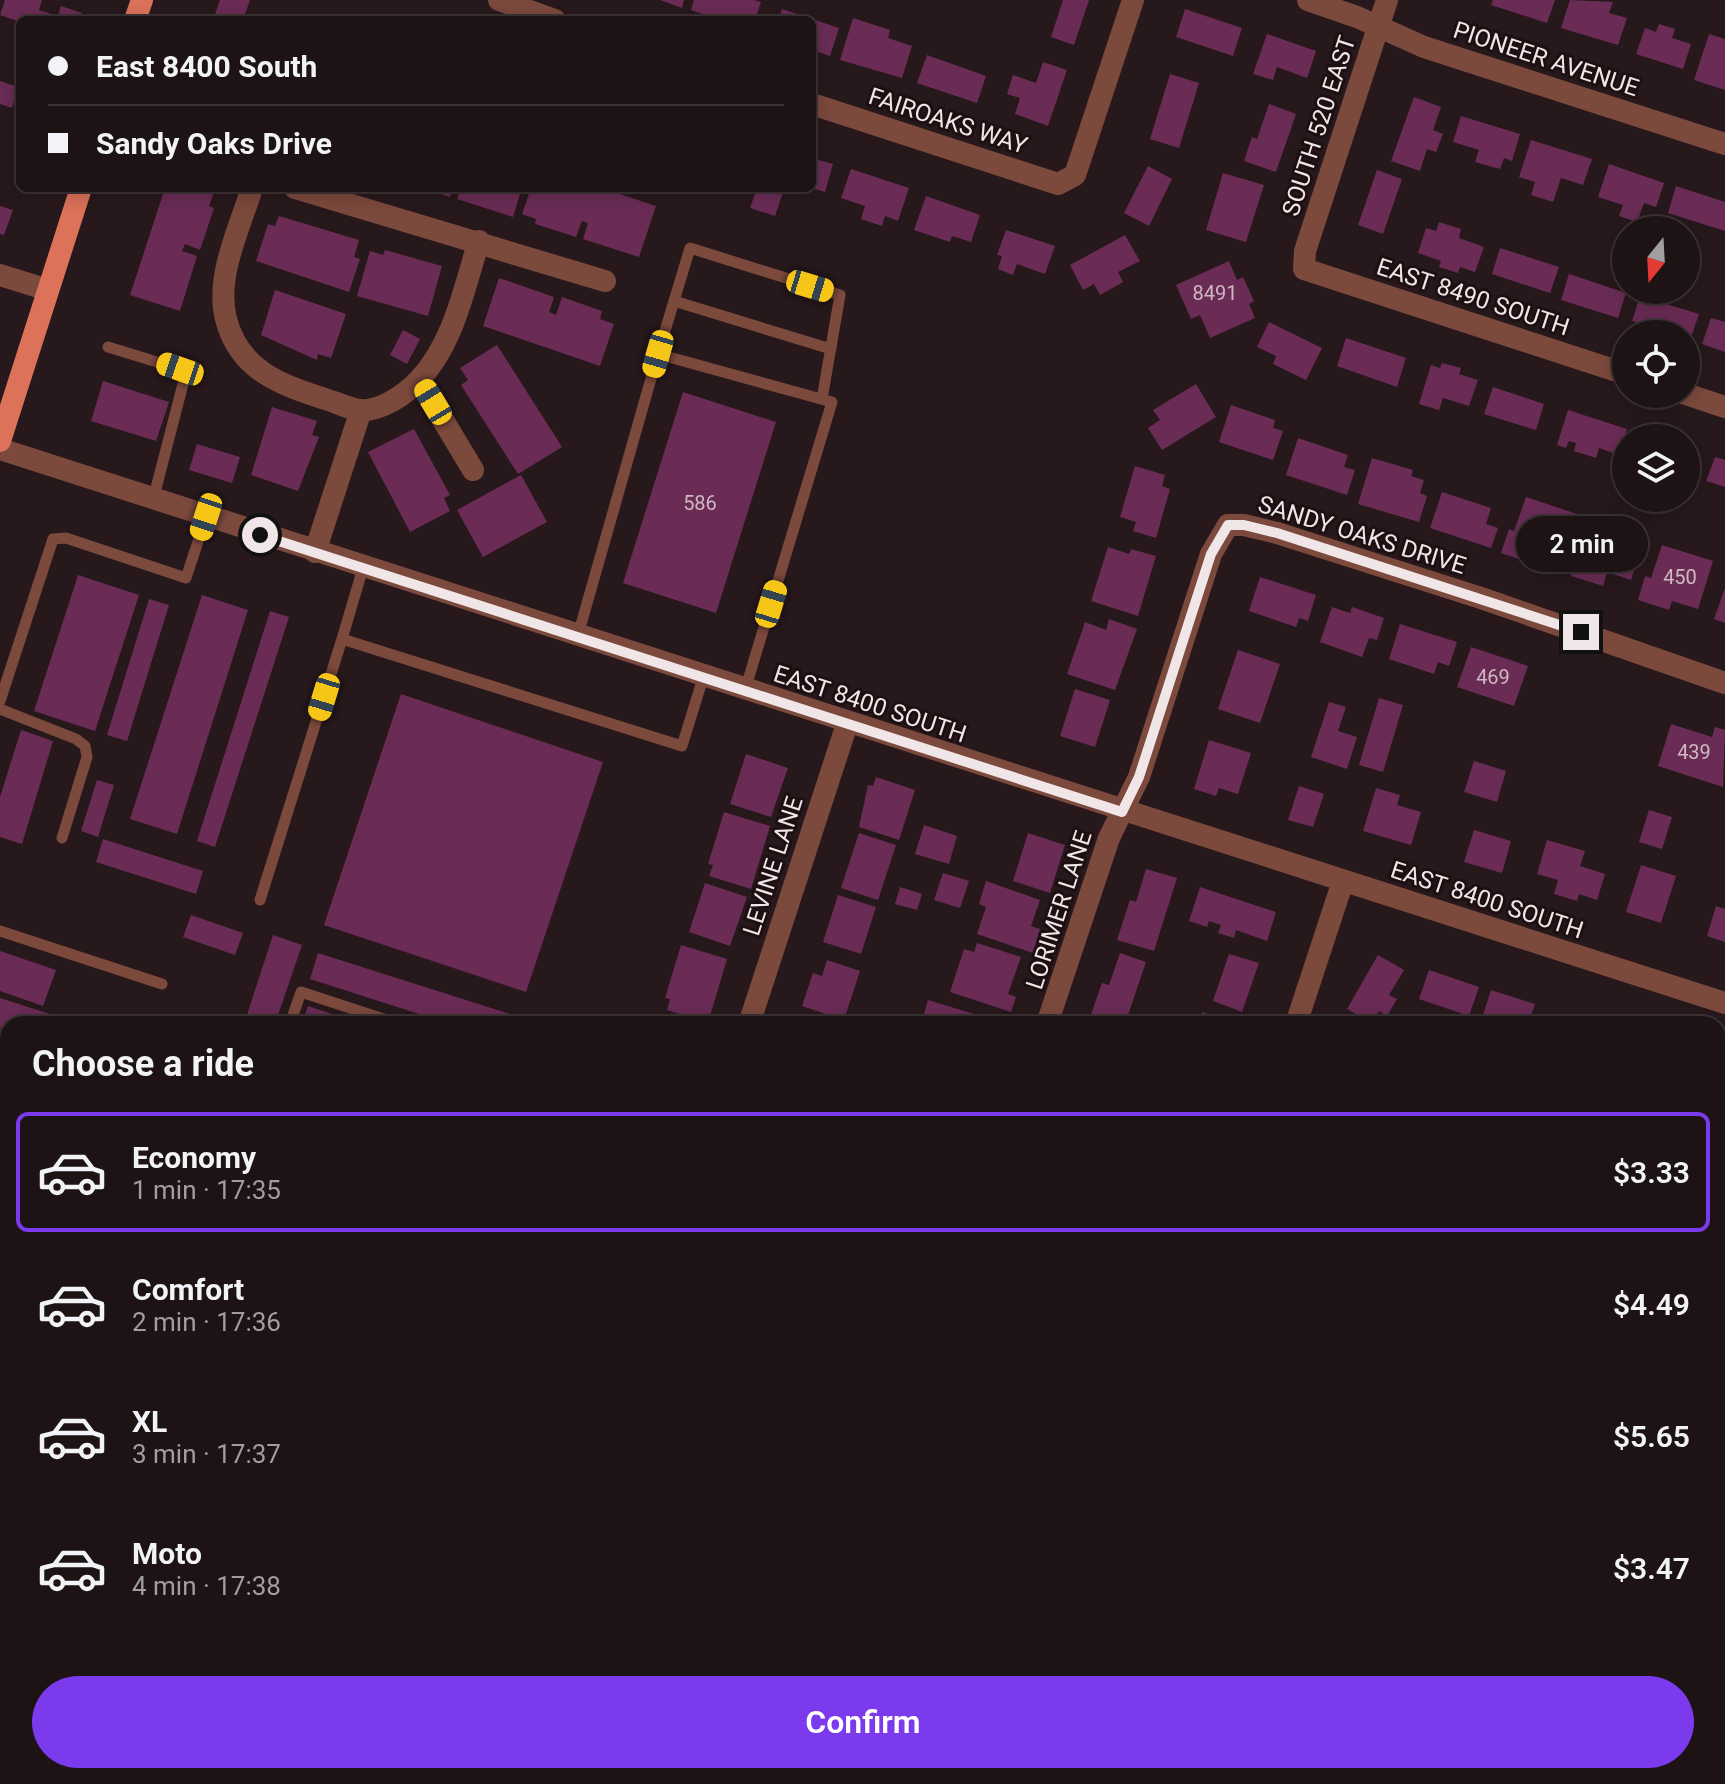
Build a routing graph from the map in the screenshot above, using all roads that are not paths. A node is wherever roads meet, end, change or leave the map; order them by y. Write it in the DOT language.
graph roads {
  1 [pos="499,0"];
  2 [pos="1133,0"];
  3 [pos="1308,0"];
  4 [pos="1387,0"];
  5 [pos="544,16"];
  6 [pos="1378,27"];
  7 [pos="816,105"];
  8 [pos="1725,144"];
  9 [pos="80,192"];
  10 [pos="251,192"];
  11 [pos="309,192"];
  12 [pos="479,241"];
  13 [pos="1304,269"];
  14 [pos="0,275"];
  15 [pos="605,281"];
  16 [pos="48,290"];
  17 [pos="674,301"];
  18 [pos="108,347"];
  19 [pos="831,349"];
  20 [pos="658,354"];
  21 [pos="1612,369"];
  22 [pos="419,380"];
  23 [pos="822,399"];
  24 [pos="1700,399"];
  25 [pos="1725,407"];
  26 [pos="361,410"];
  27 [pos="0,441"];
  28 [pos="0,449"];
  29 [pos="473,470"];
  30 [pos="153,500"];
  31 [pos="206,517"];
  32 [pos="315,552"];
  33 [pos="363,568"];
  34 [pos="577,637"];
  35 [pos="342,639"];
  36 [pos="703,678"];
  37 [pos="1725,683"];
  38 [pos="745,691"];
  39 [pos="0,701"];
  40 [pos="0,709"];
  41 [pos="847,724"];
  42 [pos="1122,812"];
  43 [pos="62,838"];
  44 [pos="1343,881"];
  45 [pos="260,900"];
  46 [pos="0,931"];
  47 [pos="162,984"];
  48 [pos="1725,1003"];
  49 [pos="293,1016"];
  50 [pos="374,1016"];
  51 [pos="752,1016"];
  52 [pos="1050,1016"];
  53 [pos="1299,1016"];
  1 -- 5 [label="street"];
  2 -- 7 [label="street, FAIROAKS WAY"];
  3 -- 6 [label="street, PIONEER AVENUE"];
  4 -- 6 [label="street, SOUTH 520 EAST"];
  6 -- 8 [label="street, PIONEER AVENUE"];
  6 -- 13 [label="street, SOUTH 520 EAST"];
  9 -- 16 [label="main road"];
  10 -- 26 [label="street"];
  11 -- 12 [label="street"];
  12 -- 15 [label="street"];
  12 -- 22 [label="street"];
  13 -- 21 [label="street, EAST 8490 SOUTH"];
  14 -- 16 [label="street"];
  16 -- 27 [label="main road"];
  17 -- 19 [label="lane"];
  17 -- 19 [label="lane"];
  17 -- 20 [label="lane"];
  18 -- 30 [label="lane"];
  19 -- 23 [label="lane"];
  20 -- 23 [label="lane"];
  20 -- 34 [label="lane"];
  22 -- 26 [label="street"];
  22 -- 29 [label="street"];
  23 -- 38 [label="lane"];
  24 -- 25 [label="street"];
  26 -- 32 [label="street"];
  28 -- 30 [label="street, EAST 8400 SOUTH"];
  30 -- 31 [label="street, EAST 8400 SOUTH"];
  31 -- 32 [label="street, EAST 8400 SOUTH"];
  31 -- 39 [label="lane"];
  32 -- 33 [label="street, EAST 8400 SOUTH"];
  33 -- 34 [label="street, EAST 8400 SOUTH"];
  33 -- 35 [label="lane"];
  34 -- 36 [label="street, EAST 8400 SOUTH"];
  35 -- 36 [label="lane"];
  35 -- 45 [label="lane"];
  36 -- 38 [label="street, EAST 8400 SOUTH"];
  37 -- 42 [label="street, SANDY OAKS DRIVE"];
  38 -- 41 [label="street, EAST 8400 SOUTH"];
  40 -- 43 [label="lane"];
  41 -- 42 [label="street, EAST 8400 SOUTH"];
  41 -- 51 [label="street, LEVINE LANE"];
  42 -- 44 [label="street, EAST 8400 SOUTH"];
  42 -- 52 [label="street, LORIMER LANE"];
  44 -- 48 [label="street, EAST 8400 SOUTH"];
  44 -- 53 [label="street"];
  46 -- 47 [label="lane"];
  49 -- 50 [label="lane"];
}
